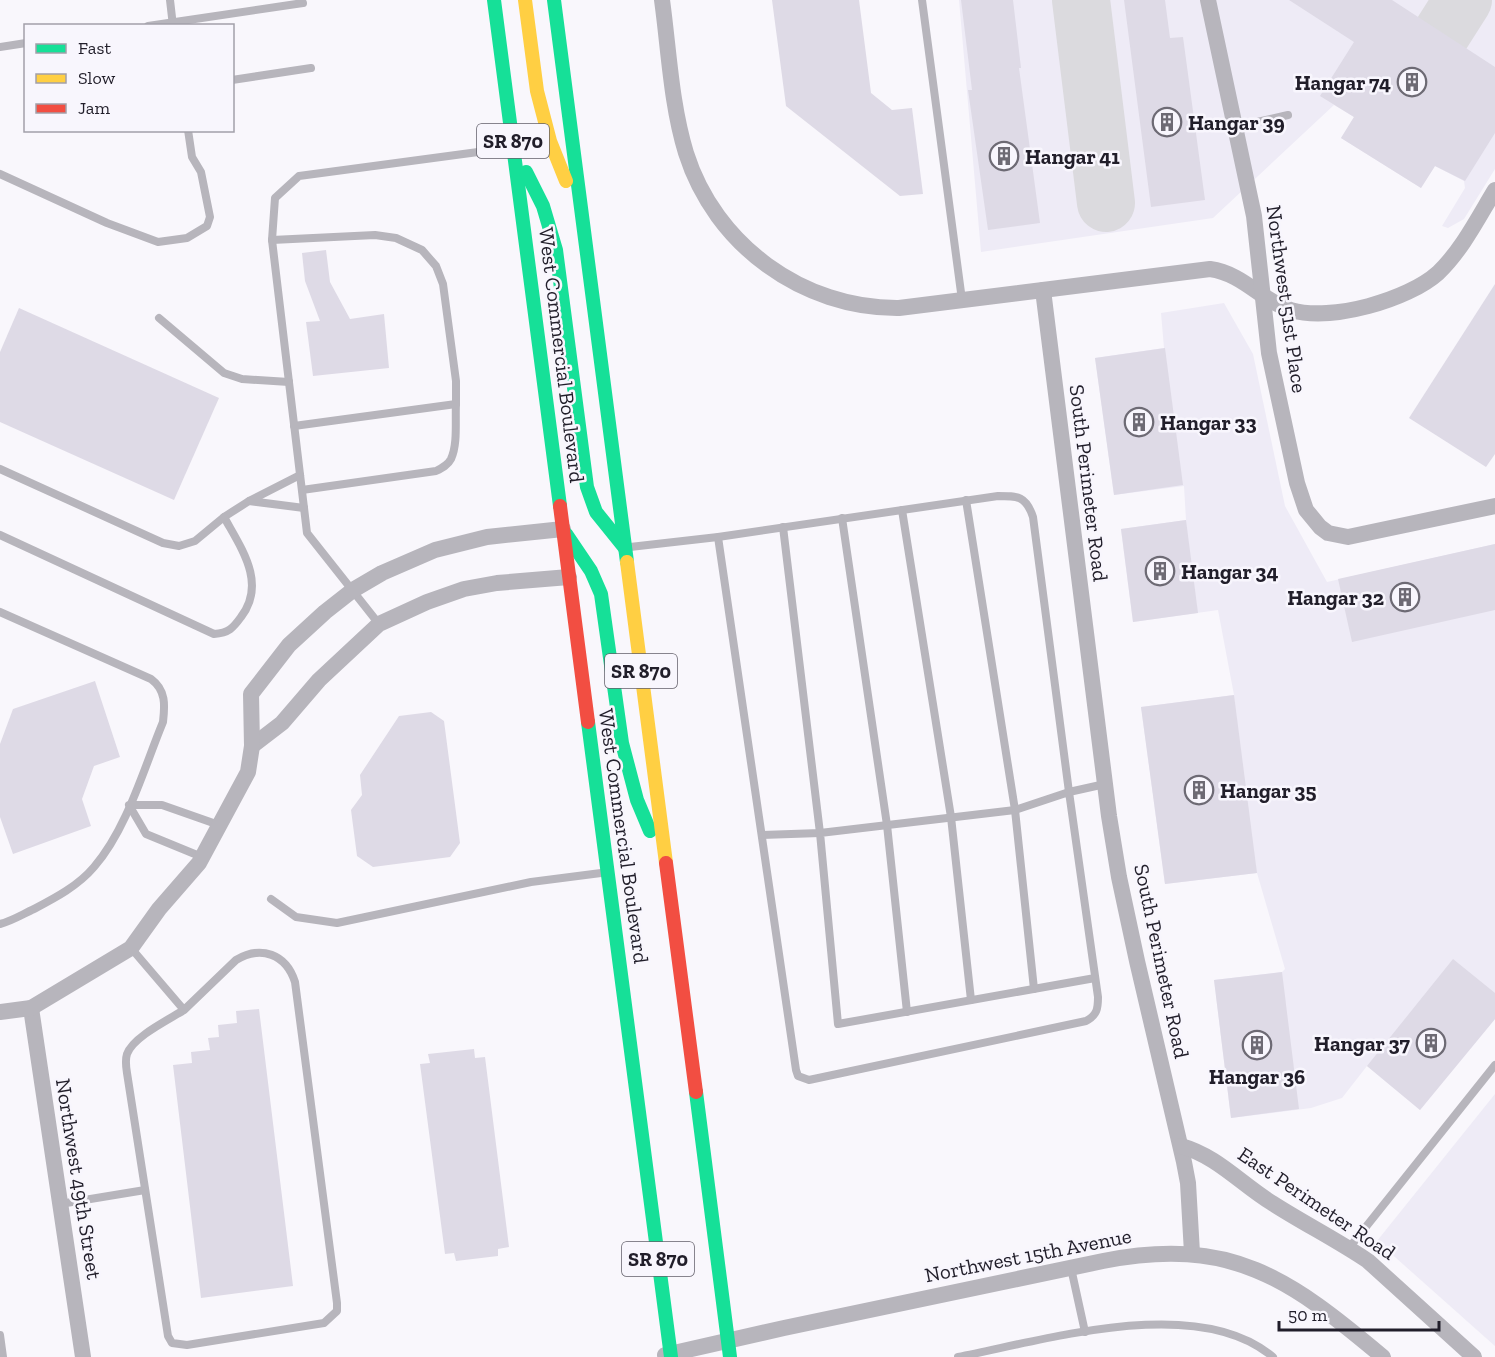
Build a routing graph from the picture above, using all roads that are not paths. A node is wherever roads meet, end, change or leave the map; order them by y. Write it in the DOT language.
graph roads {
  1 [pos="170,0"];
  2 [pos="494,0"];
  3 [pos="525,0"];
  4 [pos="555,0"];
  5 [pos="662,0"];
  6 [pos="922,0"];
  7 [pos="1208,0"];
  8 [pos="303,3"];
  9 [pos="173,24"];
  10 [pos="24,43"];
  11 [pos="0,47"];
  12 [pos="311,68"];
  13 [pos="234,80"];
  14 [pos="1288,115"];
  15 [pos="1235,127"];
  16 [pos="188,132"];
  17 [pos="514,147"];
  18 [pos="0,174"];
  19 [pos="1495,190"];
  20 [pos="585,230"];
  21 [pos="272,240"];
  22 [pos="1043,290"];
  23 [pos="1263,295"];
  24 [pos="962,300"];
  25 [pos="159,318"];
  26 [pos="289,382"];
  27 [pos="456,404"];
  28 [pos="294,426"];
  29 [pos="0,469"];
  30 [pos="300,475"];
  31 [pos="302,490"];
  32 [pos="966,500"];
  33 [pos="249,501"];
  34 [pos="1495,506"];
  35 [pos="304,508"];
  36 [pos="902,510"];
  37 [pos="224,517"];
  38 [pos="842,518"];
  39 [pos="783,527"];
  40 [pos="563,529"];
  41 [pos="0,535"];
  42 [pos="718,537"];
  43 [pos="625,548"];
  44 [pos="569,578"];
  45 [pos="353,590"];
  46 [pos="0,612"];
  47 [pos="379,624"];
  48 [pos="252,746"];
  49 [pos="1105,784"];
  50 [pos="1069,792"];
  51 [pos="129,805"];
  52 [pos="1015,810"];
  53 [pos="951,817"];
  54 [pos="219,825"];
  55 [pos="887,825"];
  56 [pos="820,833"];
  57 [pos="762,836"];
  58 [pos="202,857"];
  59 [pos="608,872"];
  60 [pos="668,873"];
  61 [pos="271,899"];
  62 [pos="0,924"];
  63 [pos="131,948"];
  64 [pos="1095,978"];
  65 [pos="1034,989"];
  66 [pos="971,1000"];
  67 [pos="31,1008"];
  68 [pos="183,1010"];
  69 [pos="0,1012"];
  70 [pos="908,1012"];
  71 [pos="1495,1065"];
  72 [pos="1181,1146"];
  73 [pos="145,1190"];
  74 [pos="60,1204"];
  75 [pos="1349,1248"];
  76 [pos="1192,1254"];
  77 [pos="1071,1268"];
  78 [pos="1085,1332"];
  79 [pos="0,1335"];
  80 [pos="729,1349"];
  81 [pos="666,1356"];
  82 [pos="3,1357"];
  83 [pos="83,1357"];
  84 [pos="958,1357"];
  85 [pos="1273,1357"];
  86 [pos="1383,1357"];
  87 [pos="1474,1357"];
  1 -- 9 [label="lane"];
  2 -- 17 [label="highway, West Commercial Boulevard / SR 870"];
  3 -- 20 [label="highway"];
  4 -- 20 [label="highway, West Commercial Boulevard / SR 870"];
  5 -- 24 [label="street"];
  6 -- 24 [label="lane"];
  7 -- 15 [label="street, Northwest 51st Place"];
  8 -- 9 [label="lane"];
  10 -- 11 [label="lane"];
  12 -- 13 [label="lane"];
  14 -- 15 [label="lane"];
  15 -- 23 [label="street, Northwest 51st Place"];
  16 -- 18 [label="lane"];
  17 -- 21 [label="lane"];
  17 -- 40 [label="highway, West Commercial Boulevard / SR 870"];
  17 -- 43 [label="highway"];
  19 -- 23 [label="street"];
  20 -- 43 [label="highway, West Commercial Boulevard / SR 870"];
  21 -- 26 [label="lane"];
  21 -- 27 [label="lane"];
  22 -- 23 [label="street"];
  22 -- 24 [label="street"];
  22 -- 49 [label="street, South Perimeter Road"];
  23 -- 34 [label="street, Northwest 51st Place"];
  25 -- 26 [label="lane"];
  26 -- 28 [label="lane"];
  27 -- 28 [label="lane"];
  27 -- 31 [label="lane"];
  28 -- 30 [label="lane"];
  29 -- 37 [label="lane"];
  30 -- 31 [label="lane"];
  30 -- 33 [label="lane"];
  31 -- 35 [label="lane"];
  32 -- 36 [label="lane"];
  32 -- 50 [label="lane"];
  32 -- 52 [label="lane"];
  33 -- 35 [label="lane"];
  33 -- 37 [label="lane"];
  35 -- 45 [label="lane"];
  36 -- 38 [label="lane"];
  36 -- 53 [label="lane"];
  37 -- 41 [label="lane"];
  38 -- 39 [label="lane"];
  38 -- 55 [label="lane"];
  39 -- 42 [label="lane"];
  39 -- 56 [label="lane"];
  40 -- 44 [label="highway, West Commercial Boulevard / SR 870"];
  40 -- 45 [label="street"];
  40 -- 60 [label="highway"];
  42 -- 43 [label="lane"];
  42 -- 57 [label="lane"];
  43 -- 60 [label="highway, West Commercial Boulevard / SR 870"];
  44 -- 47 [label="street"];
  44 -- 59 [label="highway, West Commercial Boulevard / SR 870"];
  45 -- 47 [label="lane"];
  45 -- 48 [label="street"];
  46 -- 51 [label="lane"];
  47 -- 48 [label="street"];
  48 -- 54 [label="street"];
  49 -- 50 [label="lane"];
  49 -- 72 [label="street, South Perimeter Road"];
  50 -- 52 [label="lane"];
  50 -- 64 [label="lane"];
  51 -- 54 [label="lane"];
  51 -- 58 [label="lane"];
  51 -- 62 [label="lane"];
  52 -- 53 [label="lane"];
  52 -- 65 [label="lane"];
  53 -- 55 [label="lane"];
  53 -- 66 [label="lane"];
  54 -- 58 [label="street"];
  55 -- 56 [label="lane"];
  55 -- 70 [label="lane"];
  56 -- 57 [label="lane"];
  56 -- 70 [label="lane"];
  57 -- 64 [label="lane"];
  58 -- 63 [label="street"];
  59 -- 61 [label="lane"];
  59 -- 81 [label="highway, West Commercial Boulevard / SR 870"];
  60 -- 80 [label="highway, West Commercial Boulevard / SR 870"];
  63 -- 67 [label="street"];
  63 -- 68 [label="lane"];
  64 -- 65 [label="lane"];
  65 -- 66 [label="lane"];
  66 -- 70 [label="lane"];
  67 -- 69 [label="street"];
  67 -- 74 [label="street, Northwest 49th Street"];
  68 -- 73 [label="lane"];
  68 -- 73 [label="lane"];
  71 -- 75 [label="lane"];
  72 -- 75 [label="street, East Perimeter Road"];
  72 -- 76 [label="street, South Perimeter Road"];
  73 -- 74 [label="lane"];
  74 -- 83 [label="street, Northwest 49th Street"];
  75 -- 87 [label="street, East Perimeter Road"];
  76 -- 77 [label="street, Northwest 15th Avenue"];
  76 -- 86 [label="street, Northwest 15th Avenue"];
  77 -- 78 [label="lane"];
  77 -- 80 [label="street, Northwest 15th Avenue"];
  78 -- 84 [label="lane"];
  78 -- 85 [label="lane"];
  79 -- 82 [label="lane"];
  80 -- 81 [label="street, Northwest 15th Avenue"];
}
